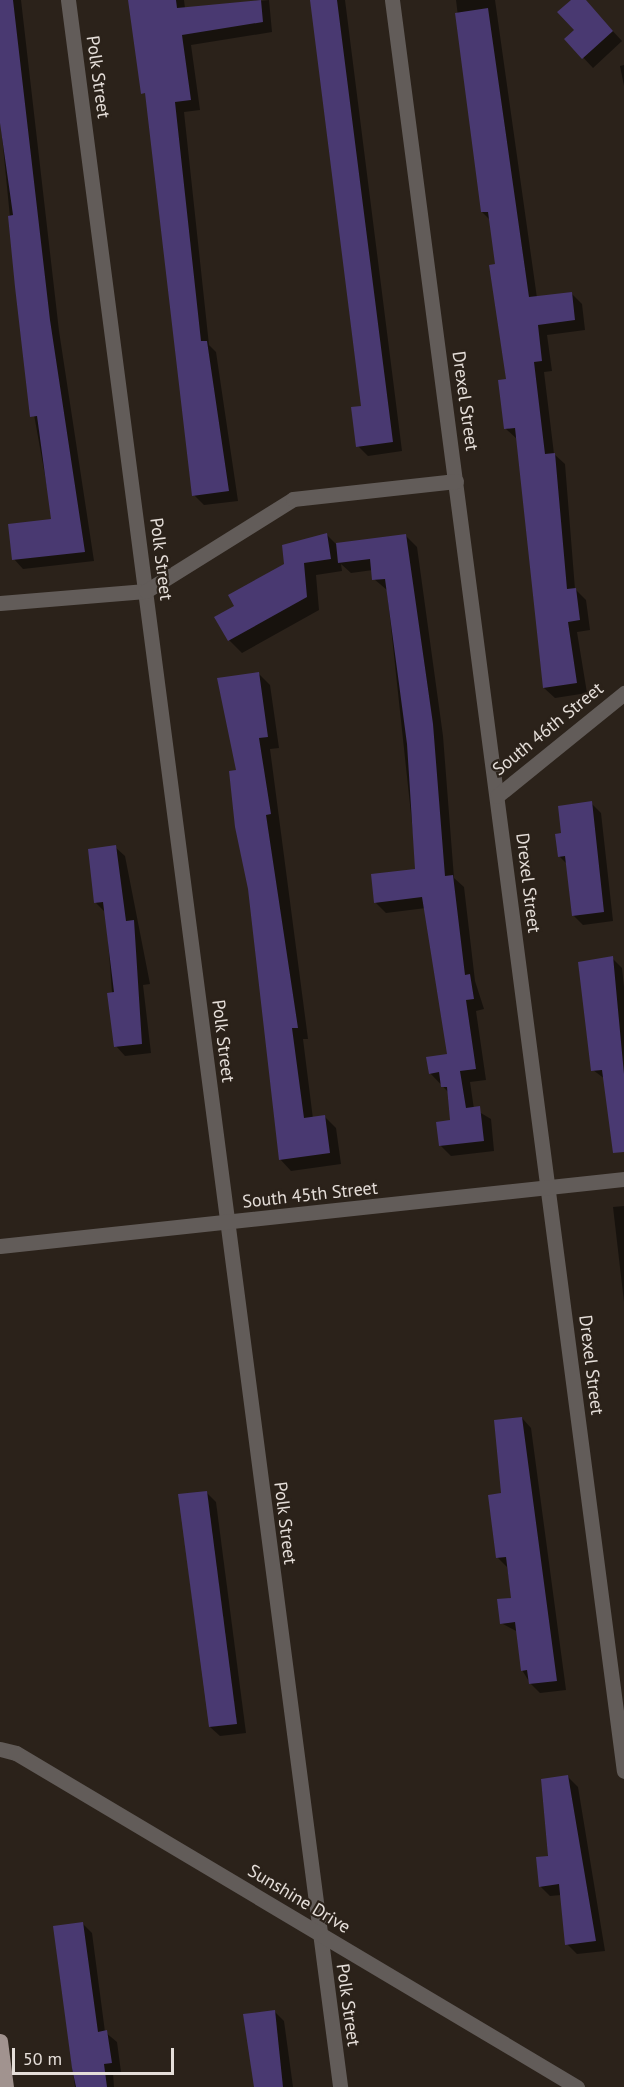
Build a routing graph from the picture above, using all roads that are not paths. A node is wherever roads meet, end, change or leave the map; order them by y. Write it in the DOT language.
graph roads {
  1 [pos="68,0"];
  2 [pos="392,0"];
  3 [pos="456,481"];
  4 [pos="146,591"];
  5 [pos="0,603"];
  6 [pos="624,693"];
  7 [pos="497,796"];
  8 [pos="624,1179"];
  9 [pos="548,1188"];
  10 [pos="227,1223"];
  11 [pos="0,1246"];
  12 [pos="0,1749"];
  13 [pos="624,1771"];
  14 [pos="318,1933"];
  15 [pos="0,2041"];
  16 [pos="6,2087"];
  17 [pos="339,2087"];
  18 [pos="577,2087"];
  1 -- 4 [label="street, Polk Street"];
  2 -- 3 [label="street, Drexel Street"];
  3 -- 4 [label="street"];
  3 -- 7 [label="street, Drexel Street"];
  4 -- 5 [label="street"];
  4 -- 10 [label="street, Polk Street"];
  6 -- 7 [label="street, South 46th Street"];
  7 -- 9 [label="street, Drexel Street"];
  8 -- 9 [label="street, South 45th Street"];
  9 -- 10 [label="street, South 45th Street"];
  9 -- 13 [label="street, Drexel Street"];
  10 -- 11 [label="street, South 45th Street"];
  10 -- 14 [label="street, Polk Street"];
  12 -- 14 [label="street, Sunshine Drive"];
  14 -- 17 [label="street, Polk Street"];
  14 -- 18 [label="street, Sunshine Drive"];
  15 -- 16 [label="main road"];
}
